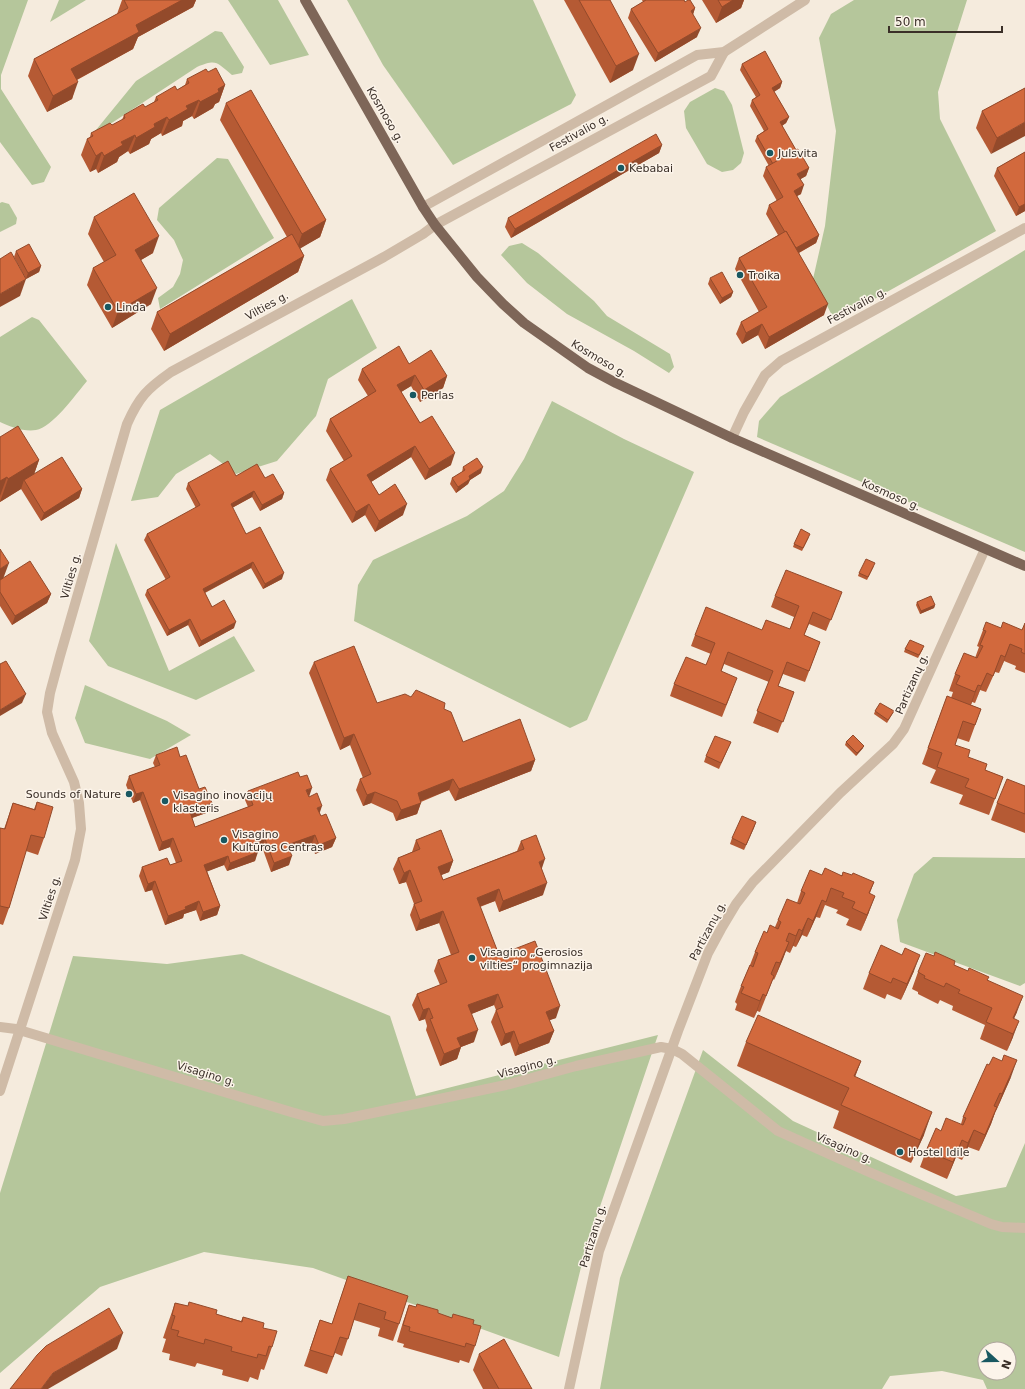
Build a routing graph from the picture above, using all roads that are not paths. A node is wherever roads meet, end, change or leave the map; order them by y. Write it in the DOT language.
graph roads {
  1 [pos="305,0"];
  2 [pos="805,0"];
  3 [pos="724,52"];
  4 [pos="423,207"];
  5 [pos="435,225"];
  6 [pos="1025,228"];
  7 [pos="732,438"];
  8 [pos="986,549"];
  9 [pos="1025,566"];
  10 [pos="0,1027"];
  11 [pos="20,1030"];
  12 [pos="672,1049"];
  13 [pos="0,1091"];
  14 [pos="1025,1228"];
  15 [pos="569,1389"];
  1 -- 4 [label="main road, Kosmoso g."];
  2 -- 3 [label="street, Festivalio g."];
  3 -- 4 [label="street, Festivalio g."];
  3 -- 5 [label="street, Festivalio g."];
  4 -- 5 [label="main road, Kosmoso g."];
  5 -- 7 [label="main road, Kosmoso g."];
  5 -- 11 [label="street, Vilties g."];
  6 -- 7 [label="street, Festivalio g."];
  7 -- 8 [label="main road, Kosmoso g."];
  8 -- 9 [label="main road, Kosmoso g."];
  8 -- 12 [label="street, Partizanų g."];
  10 -- 11 [label="street, Visagino g."];
  11 -- 12 [label="street, Visagino g."];
  11 -- 13 [label="street, Vilties g."];
  12 -- 14 [label="street, Visagino g."];
  12 -- 15 [label="street, Partizanų g."];
}
